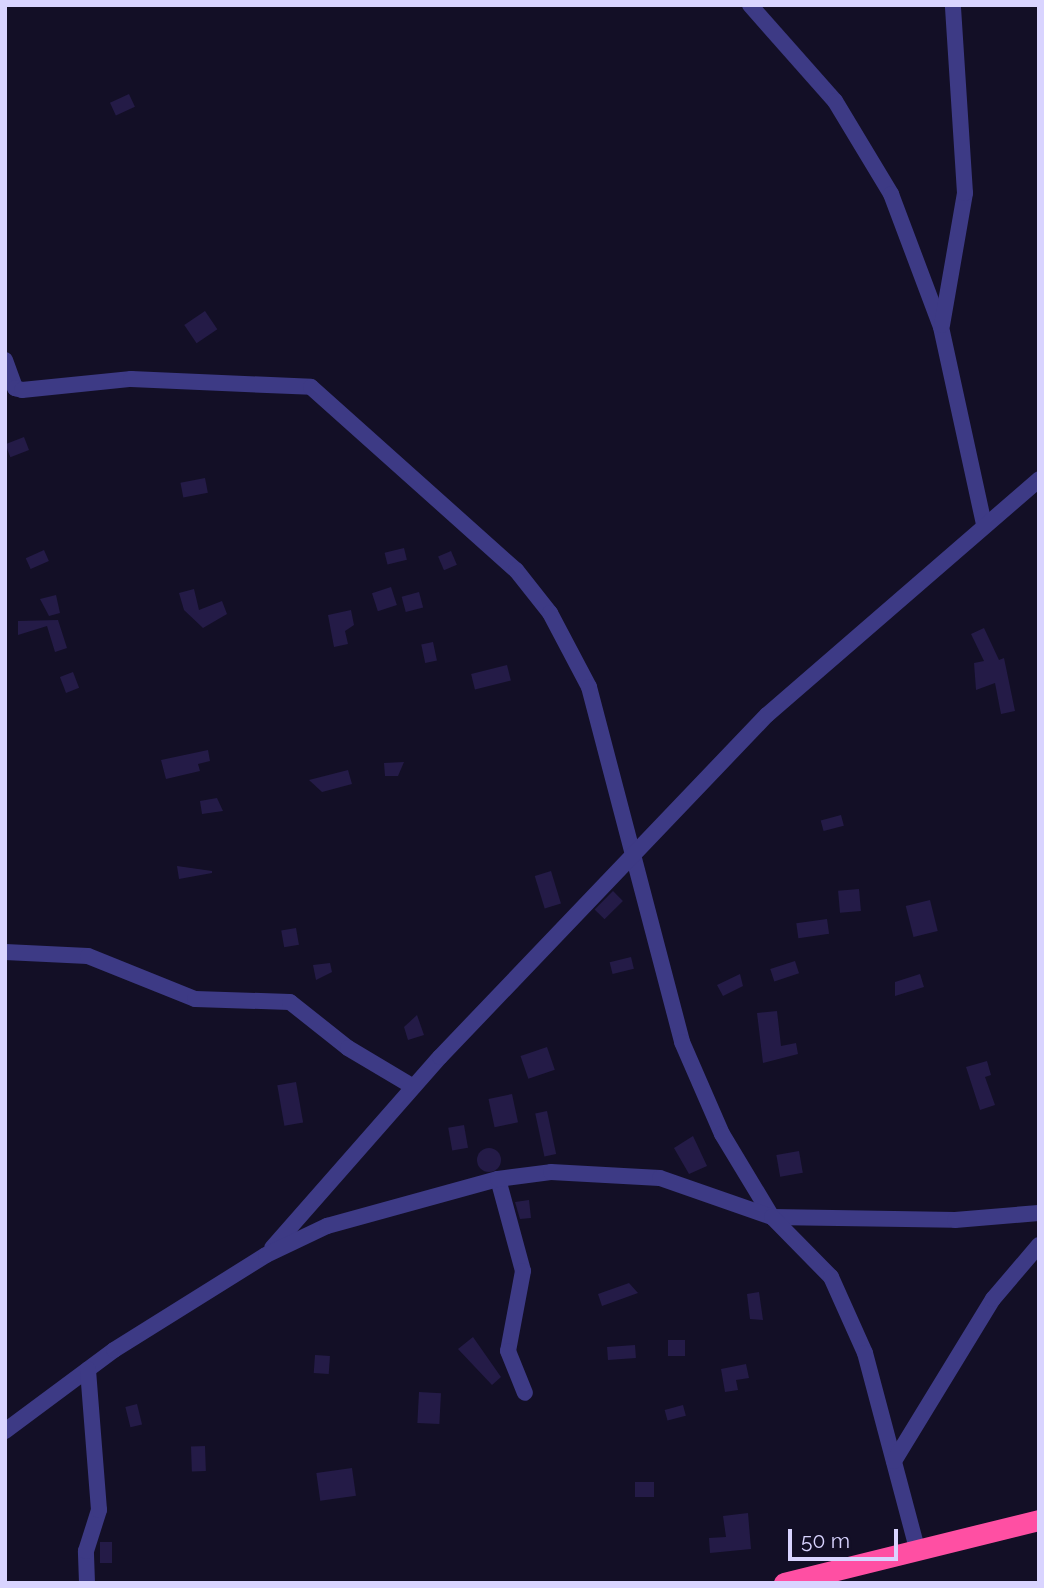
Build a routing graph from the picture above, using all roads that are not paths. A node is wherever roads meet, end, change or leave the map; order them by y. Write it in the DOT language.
graph roads {
  1 [pos="750,5"];
  2 [pos="953,5"];
  3 [pos="942,327"];
  4 [pos="5,360"];
  5 [pos="1039,479"];
  6 [pos="984,524"];
  7 [pos="631,855"];
  8 [pos="5,952"];
  9 [pos="412,1086"];
  10 [pos="498,1180"];
  11 [pos="1039,1213"];
  12 [pos="772,1217"];
  13 [pos="1039,1245"];
  14 [pos="266,1255"];
  15 [pos="88,1369"];
  16 [pos="525,1393"];
  17 [pos="5,1430"];
  18 [pos="894,1461"];
  19 [pos="1039,1520"];
  20 [pos="917,1549"];
  21 [pos="825,1578"];
  22 [pos="87,1583"];
  23 [pos="784,1583"];
  1 -- 3 [label="street"];
  2 -- 3 [label="street"];
  3 -- 6 [label="street"];
  4 -- 7 [label="street"];
  5 -- 6 [label="street"];
  6 -- 7 [label="street"];
  7 -- 9 [label="street"];
  7 -- 12 [label="street"];
  8 -- 9 [label="street"];
  9 -- 14 [label="street"];
  10 -- 12 [label="street"];
  10 -- 14 [label="street"];
  10 -- 16 [label="street"];
  11 -- 12 [label="street"];
  12 -- 18 [label="street"];
  13 -- 18 [label="street"];
  14 -- 15 [label="street"];
  15 -- 17 [label="street"];
  15 -- 22 [label="street"];
  18 -- 20 [label="street"];
  19 -- 20 [label="highway"];
  20 -- 21 [label="highway"];
  21 -- 23 [label="highway"];
}
